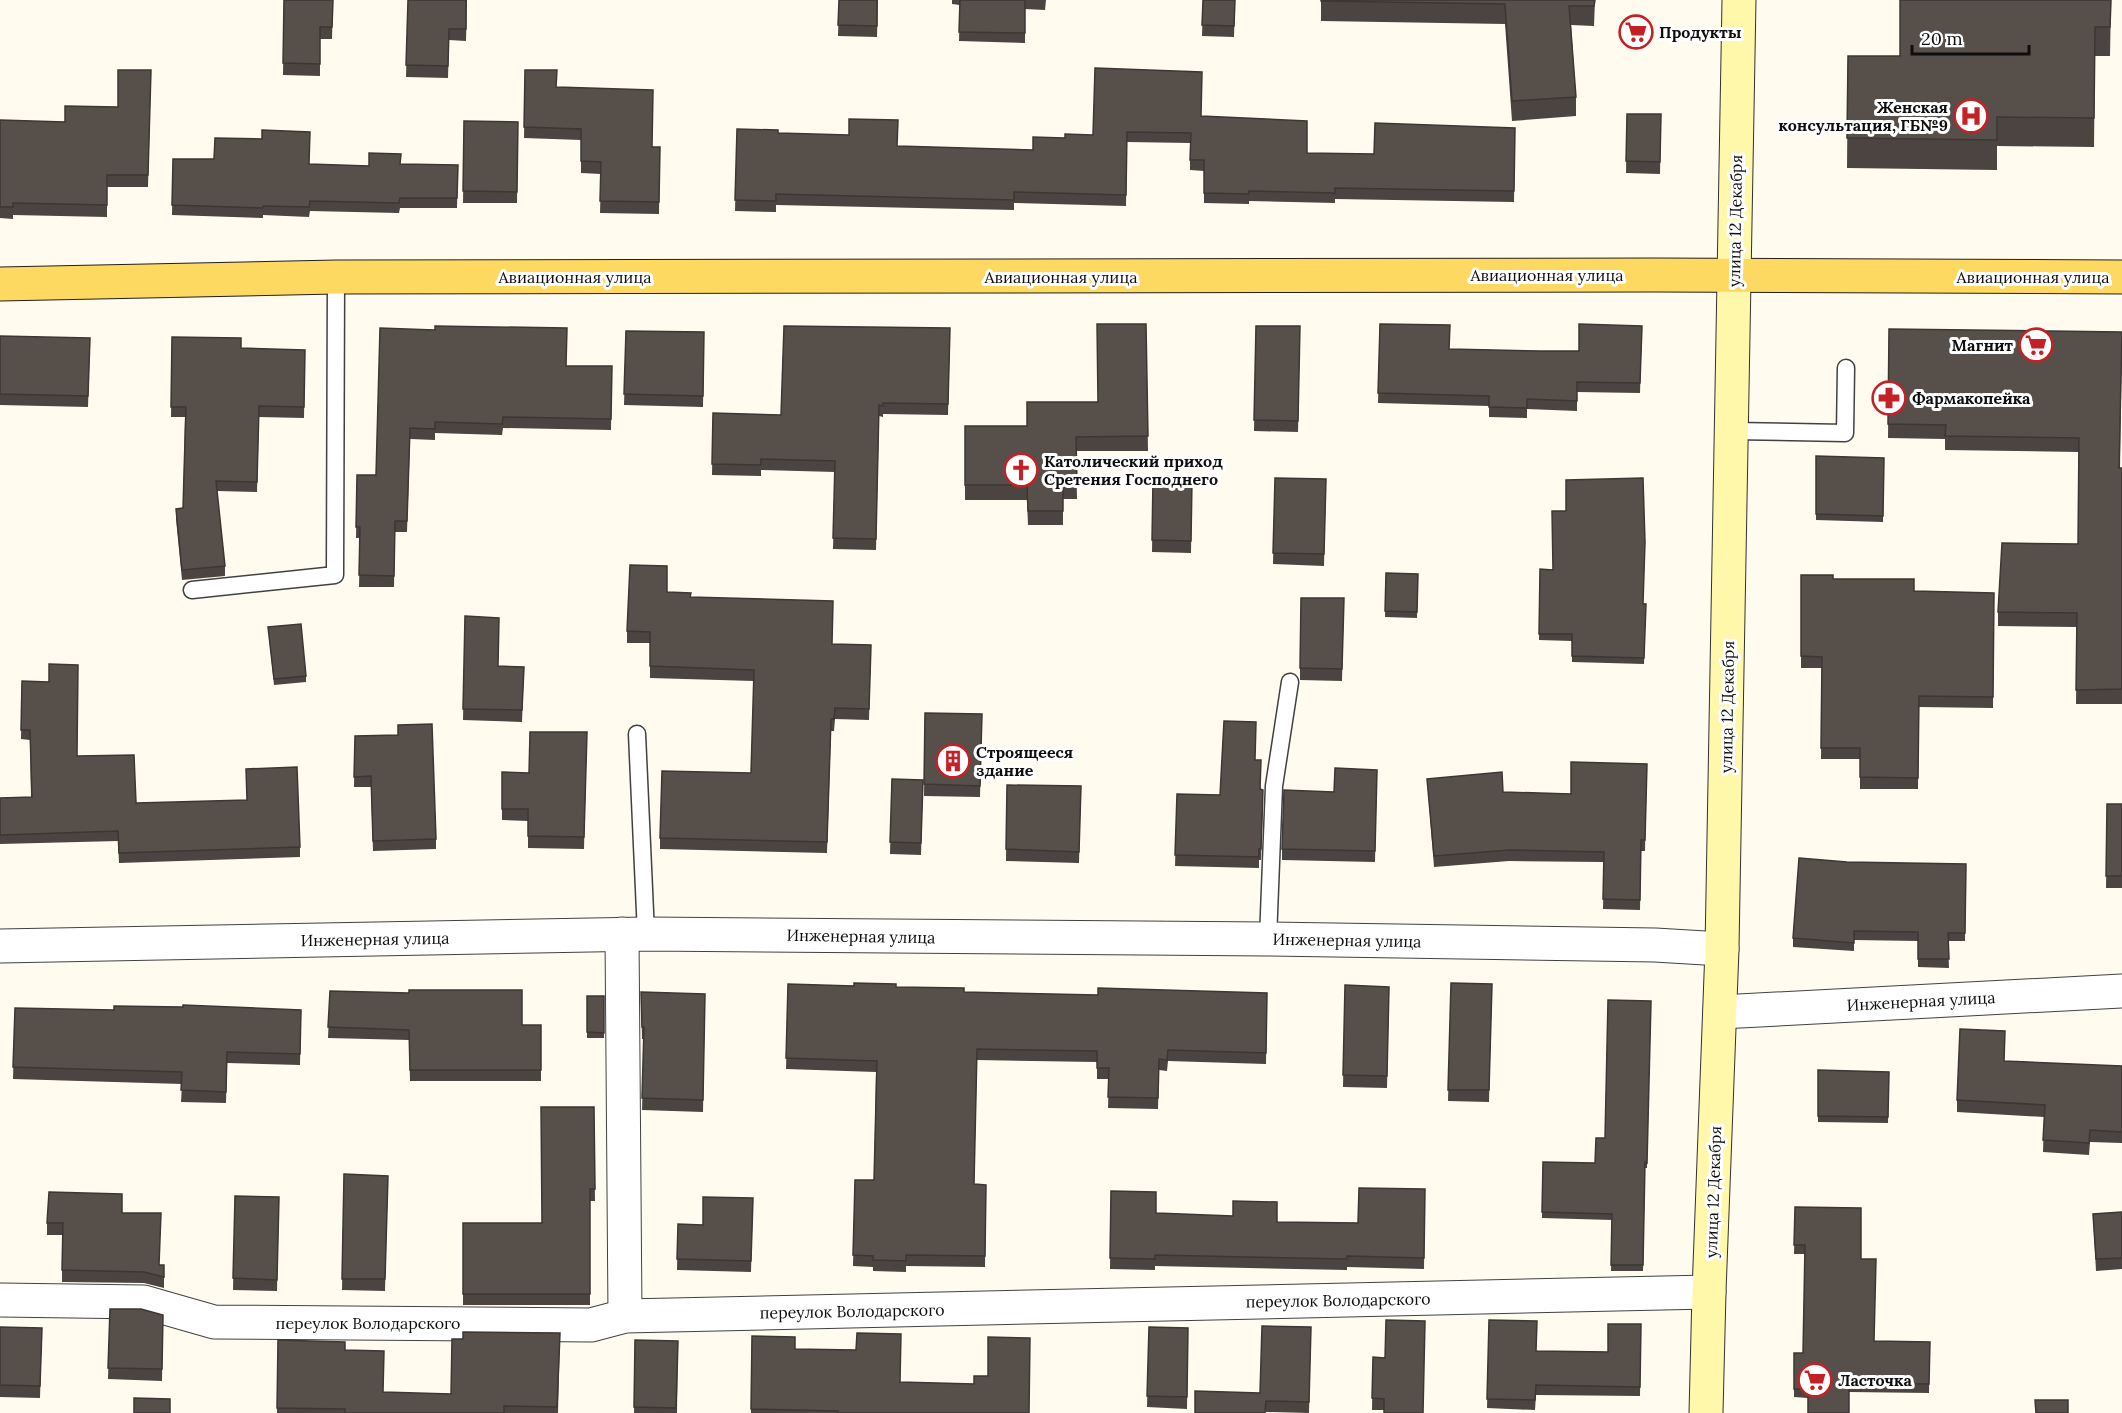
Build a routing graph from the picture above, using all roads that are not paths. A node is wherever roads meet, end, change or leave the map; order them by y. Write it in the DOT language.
graph roads {
  1 [pos="1739,0"];
  2 [pos="1734,276"];
  3 [pos="336,277"];
  4 [pos="2122,277"];
  5 [pos="0,284"];
  6 [pos="1846,368"];
  7 [pos="1732,431"];
  8 [pos="192,590"];
  9 [pos="1290,682"];
  10 [pos="638,734"];
  11 [pos="634,934"];
  12 [pos="1268,939"];
  13 [pos="0,946"];
  14 [pos="1722,949"];
  15 [pos="2122,991"];
  16 [pos="1720,1012"];
  17 [pos="1709,1292"];
  18 [pos="0,1300"];
  19 [pos="625,1316"];
  20 [pos="1706,1413"];
  1 -- 2 [label="main road, улица 12 Декабря"];
  2 -- 3 [label="main road, Авиационная улица"];
  2 -- 4 [label="main road, Авиационная улица"];
  2 -- 7 [label="main road, улица 12 Декабря"];
  3 -- 5 [label="main road, Авиационная улица"];
  3 -- 8 [label="lane"];
  6 -- 7 [label="lane"];
  7 -- 14 [label="main road, улица 12 Декабря"];
  9 -- 12 [label="lane"];
  10 -- 11 [label="lane"];
  11 -- 12 [label="street, Инженерная улица"];
  11 -- 13 [label="street, Инженерная улица"];
  11 -- 19 [label="street"];
  12 -- 14 [label="street, Инженерная улица"];
  14 -- 16 [label="main road, улица 12 Декабря"];
  15 -- 16 [label="street, Инженерная улица"];
  16 -- 17 [label="main road, улица 12 Декабря"];
  17 -- 19 [label="street, переулок Володарского"];
  17 -- 20 [label="main road, улица 12 Декабря"];
  18 -- 19 [label="street, переулок Володарского"];
}
